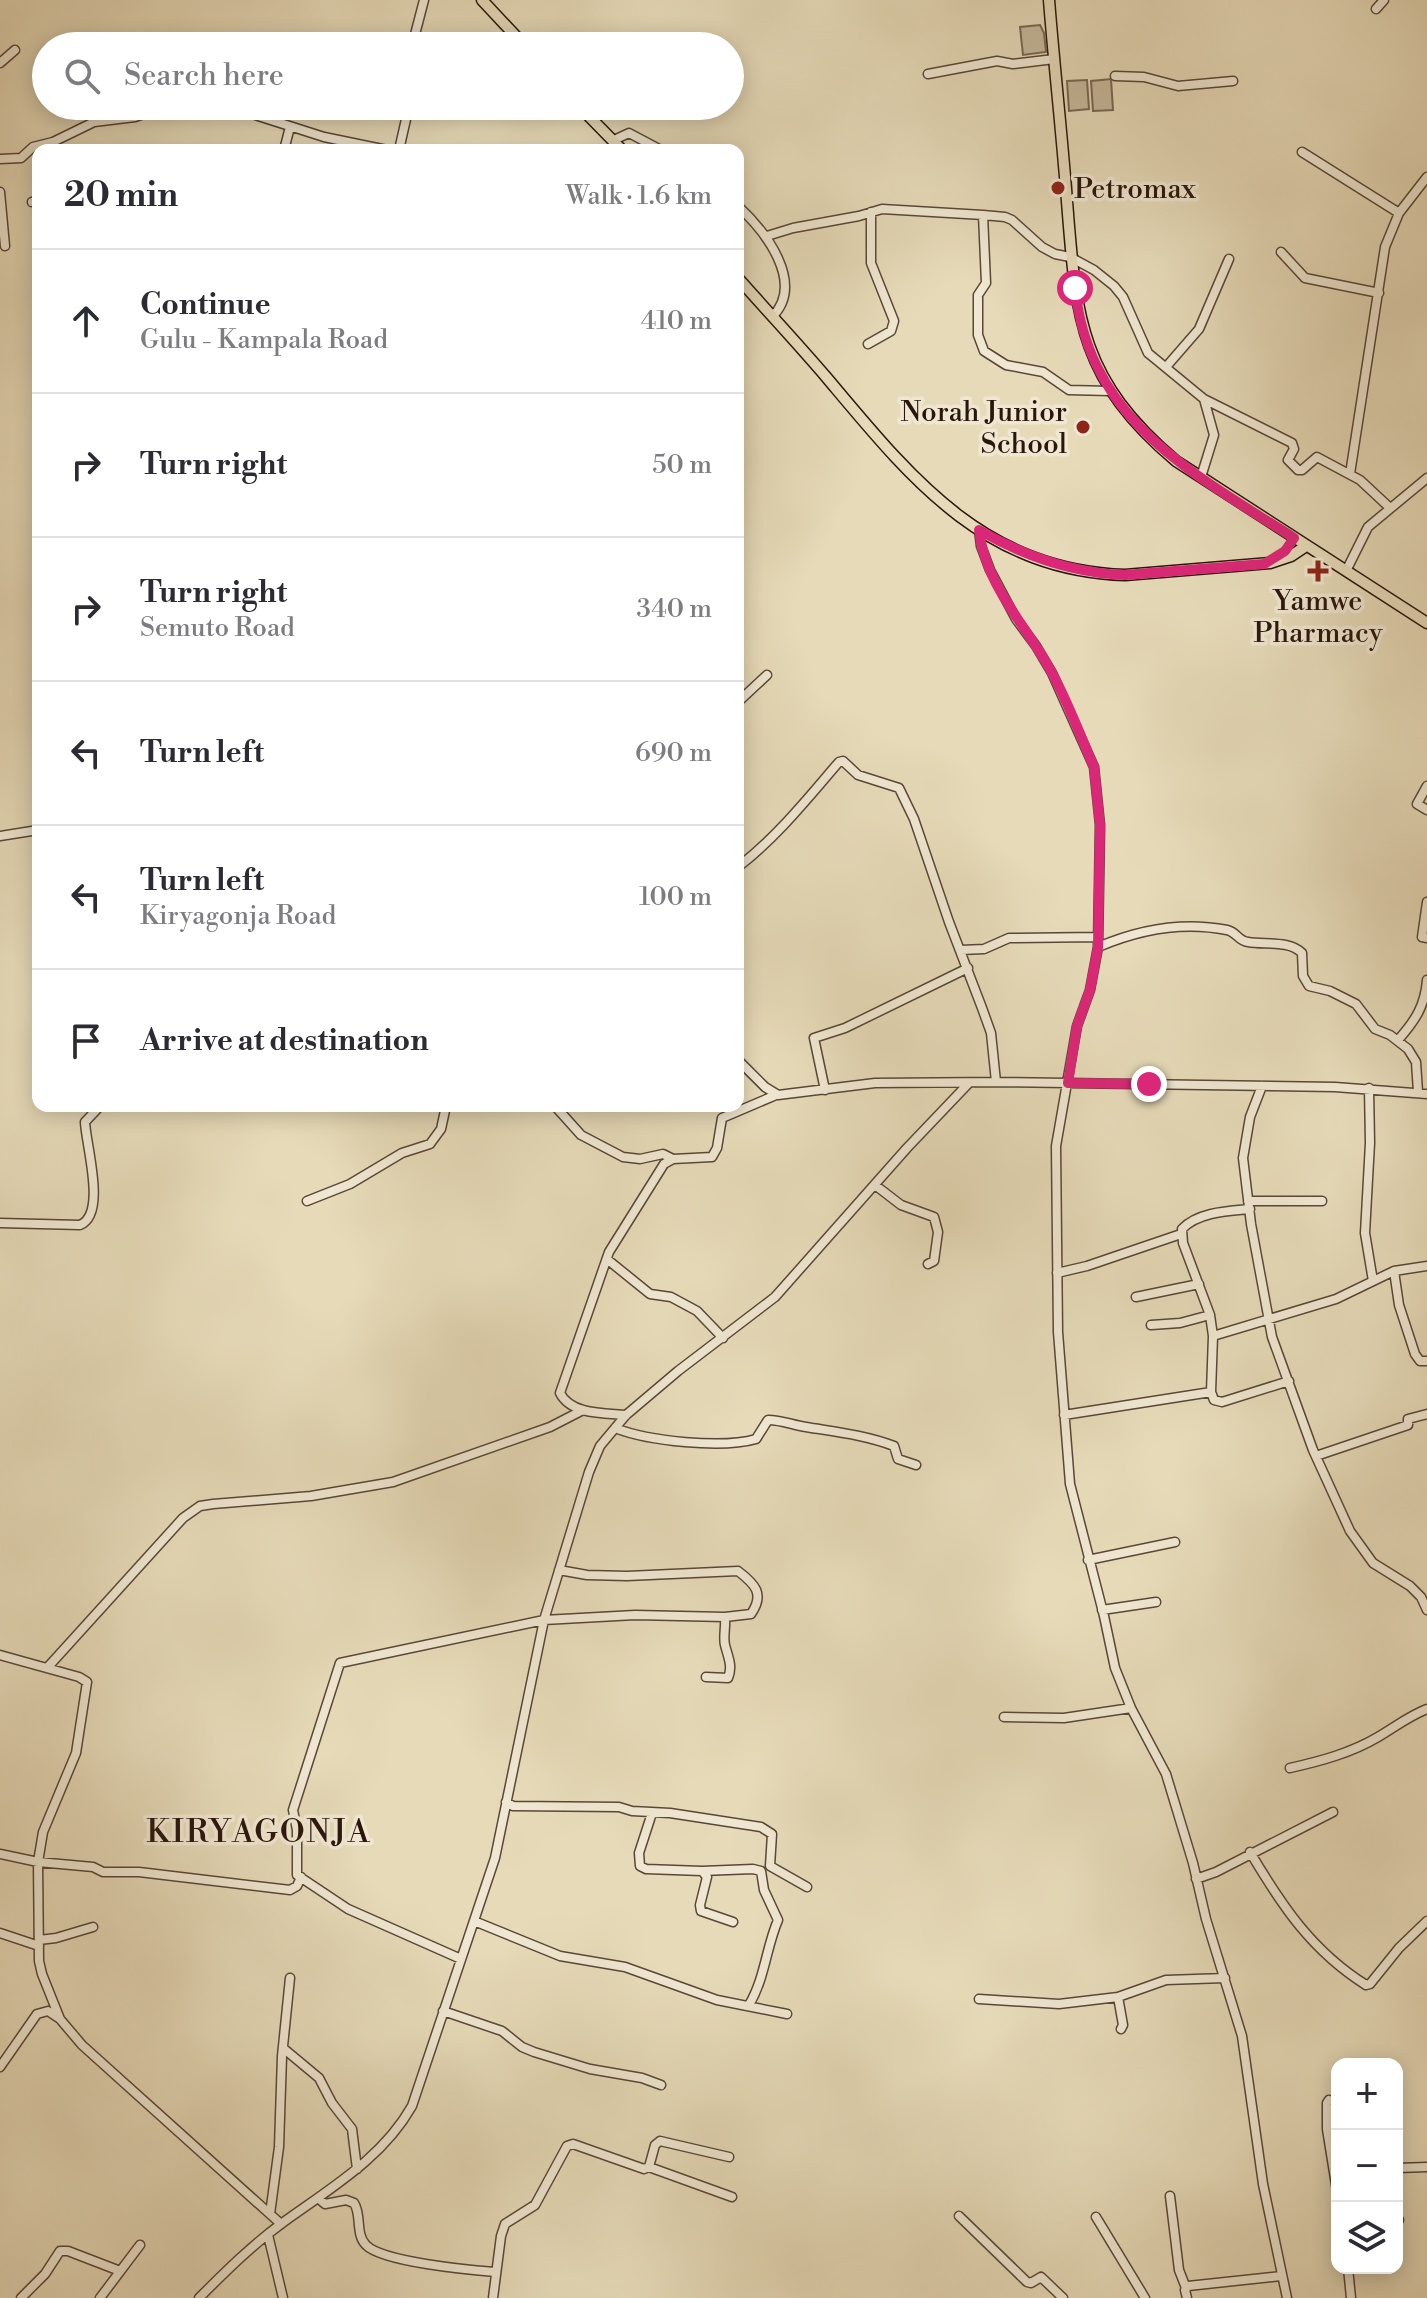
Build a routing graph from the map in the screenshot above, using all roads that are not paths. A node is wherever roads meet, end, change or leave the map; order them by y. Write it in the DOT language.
graph roads {
  1 [pos="424,0"];
  2 [pos="482,0"];
  3 [pos="1049,0"];
  4 [pos="1384,0"];
  5 [pos="1376,9"];
  6 [pos="416,32"];
  7 [pos="512,32"];
  8 [pos="15,50"];
  9 [pos="1054,59"];
  10 [pos="0,63"];
  11 [pos="928,74"];
  12 [pos="1115,76"];
  13 [pos="1233,81"];
  14 [pos="110,120"];
  15 [pos="269,120"];
  16 [pos="406,120"];
  17 [pos="593,120"];
  18 [pos="290,127"];
  19 [pos="614,140"];
  20 [pos="56,144"];
  21 [pos="286,144"];
  22 [pos="356,144"];
  23 [pos="400,144"];
  24 [pos="617,144"];
  25 [pos="650,144"];
  26 [pos="32,148"];
  27 [pos="1302,152"];
  28 [pos="0,159"];
  29 [pos="1427,177"];
  30 [pos="0,192"];
  31 [pos="744,212"];
  32 [pos="871,212"];
  33 [pos="1399,213"];
  34 [pos="983,215"];
  35 [pos="767,236"];
  36 [pos="5,246"];
  37 [pos="1281,252"];
  38 [pos="1070,257"];
  39 [pos="1229,259"];
  40 [pos="744,285"];
  41 [pos="1379,293"];
  42 [pos="772,317"];
  43 [pos="868,344"];
  44 [pos="1166,367"];
  45 [pos="1110,391"];
  46 [pos="1204,399"];
  47 [pos="1350,474"];
  48 [pos="1201,477"];
  49 [pos="1427,478"];
  50 [pos="1389,507"];
  51 [pos="979,530"];
  52 [pos="1294,538"];
  53 [pos="1306,546"];
  54 [pos="1264,564"];
  55 [pos="1346,571"];
  56 [pos="1427,623"];
  57 [pos="767,675"];
  58 [pos="744,696"];
  59 [pos="1427,786"];
  60 [pos="1427,810"];
  61 [pos="32,831"];
  62 [pos="0,836"];
  63 [pos="744,862"];
  64 [pos="1427,902"];
  65 [pos="1098,937"];
  66 [pos="1427,938"];
  67 [pos="1098,947"];
  68 [pos="961,950"];
  69 [pos="968,968"];
  70 [pos="1427,980"];
  71 [pos="1398,1040"];
  72 [pos="744,1066"];
  73 [pos="996,1082"];
  74 [pos="1068,1083"];
  75 [pos="968,1084"];
  76 [pos="1262,1086"];
  77 [pos="1369,1088"];
  78 [pos="825,1090"];
  79 [pos="1423,1093"];
  80 [pos="776,1095"];
  81 [pos="744,1109"];
  82 [pos="94,1112"];
  83 [pos="445,1112"];
  84 [pos="560,1112"];
  85 [pos="736,1112"];
  86 [pos="673,1159"];
  87 [pos="875,1185"];
  88 [pos="307,1201"];
  89 [pos="1322,1201"];
  90 [pos="1249,1205"];
  91 [pos="0,1223"];
  92 [pos="1181,1234"];
  93 [pos="608,1260"];
  94 [pos="928,1264"];
  95 [pos="1427,1266"];
  96 [pos="1394,1271"];
  97 [pos="1057,1273"];
  98 [pos="1373,1281"];
  99 [pos="1199,1284"];
  100 [pos="1136,1297"];
  101 [pos="1210,1315"];
  102 [pos="1269,1320"];
  103 [pos="1151,1325"];
  104 [pos="1213,1336"];
  105 [pos="723,1338"];
  106 [pos="1427,1361"];
  107 [pos="1289,1381"];
  108 [pos="1211,1392"];
  109 [pos="583,1410"];
  110 [pos="1427,1414"];
  111 [pos="626,1415"];
  112 [pos="1064,1415"];
  113 [pos="615,1428"];
  114 [pos="1316,1456"];
  115 [pos="916,1465"];
  116 [pos="1175,1542"];
  117 [pos="1088,1560"];
  118 [pos="559,1570"];
  119 [pos="1156,1602"];
  120 [pos="1102,1610"];
  121 [pos="1427,1610"];
  122 [pos="725,1617"];
  123 [pos="544,1620"];
  124 [pos="0,1655"];
  125 [pos="47,1668"];
  126 [pos="706,1677"];
  127 [pos="1131,1708"];
  128 [pos="1427,1709"];
  129 [pos="1004,1717"];
  130 [pos="1290,1768"];
  131 [pos="506,1802"];
  132 [pos="1333,1812"];
  133 [pos="652,1813"];
  134 [pos="1250,1852"];
  135 [pos="0,1854"];
  136 [pos="38,1862"];
  137 [pos="702,1871"];
  138 [pos="301,1877"];
  139 [pos="1196,1879"];
  140 [pos="807,1887"];
  141 [pos="474,1921"];
  142 [pos="1427,1921"];
  143 [pos="733,1922"];
  144 [pos="93,1927"];
  145 [pos="0,1933"];
  146 [pos="39,1943"];
  147 [pos="461,1959"];
  148 [pos="290,1978"];
  149 [pos="1225,1978"];
  150 [pos="1118,1997"];
  151 [pos="979,1999"];
  152 [pos="749,2005"];
  153 [pos="443,2011"];
  154 [pos="787,2014"];
  155 [pos="65,2022"];
  156 [pos="1121,2029"];
  157 [pos="283,2048"];
  158 [pos="0,2067"];
  159 [pos="661,2085"];
  160 [pos="1329,2100"];
  161 [pos="1331,2149"];
  162 [pos="729,2157"];
  163 [pos="649,2167"];
  164 [pos="1427,2167"];
  165 [pos="1403,2168"];
  166 [pos="357,2169"];
  167 [pos="1170,2196"];
  168 [pos="732,2197"];
  169 [pos="318,2198"];
  170 [pos="270,2214"];
  171 [pos="959,2216"];
  172 [pos="1096,2217"];
  173 [pos="281,2224"];
  174 [pos="268,2235"];
  175 [pos="140,2245"];
  176 [pos="120,2271"];
  177 [pos="495,2272"];
  178 [pos="1349,2274"];
  179 [pos="1281,2276"];
  180 [pos="1186,2288"];
  181 [pos="21,2298"];
  182 [pos="100,2298"];
  183 [pos="199,2298"];
  184 [pos="283,2298"];
  185 [pos="493,2298"];
  186 [pos="1063,2298"];
  187 [pos="1145,2298"];
  188 [pos="1187,2298"];
  189 [pos="1287,2298"];
  190 [pos="1351,2298"];
  1 -- 6 [label="street"];
  2 -- 7 [label="main road"];
  3 -- 9 [label="main road"];
  4 -- 5 [label="street"];
  8 -- 10 [label="street"];
  9 -- 11 [label="street"];
  9 -- 38 [label="main road"];
  12 -- 13 [label="street"];
  14 -- 20 [label="street"];
  15 -- 18 [label="street"];
  16 -- 23 [label="street"];
  17 -- 19 [label="main road"];
  18 -- 21 [label="street"];
  18 -- 22 [label="street"];
  19 -- 24 [label="main road"];
  19 -- 25 [label="street"];
  26 -- 28 [label="street"];
  27 -- 33 [label="street"];
  29 -- 33 [label="street"];
  30 -- 36 [label="street"];
  31 -- 35 [label="street"];
  32 -- 34 [label="street"];
  32 -- 35 [label="street"];
  32 -- 43 [label="street"];
  33 -- 41 [label="street"];
  34 -- 38 [label="street"];
  34 -- 45 [label="street"];
  35 -- 42 [label="street"];
  37 -- 41 [label="street"];
  38 -- 44 [label="street"];
  38 -- 45 [label="main road"];
  39 -- 44 [label="street"];
  40 -- 42 [label="main road"];
  41 -- 47 [label="street"];
  42 -- 51 [label="main road"];
  44 -- 46 [label="street"];
  45 -- 48 [label="main road"];
  46 -- 47 [label="street"];
  46 -- 48 [label="street"];
  47 -- 50 [label="street"];
  48 -- 52 [label="main road"];
  49 -- 50 [label="street"];
  50 -- 55 [label="street"];
  51 -- 54 [label="main road"];
  51 -- 65 [label="street"];
  52 -- 53 [label="main road"];
  52 -- 54 [label="main road"];
  53 -- 54 [label="main road"];
  53 -- 55 [label="main road"];
  55 -- 56 [label="main road"];
  57 -- 58 [label="street"];
  59 -- 60 [label="street"];
  61 -- 62 [label="street"];
  63 -- 68 [label="street"];
  64 -- 66 [label="street"];
  65 -- 67 [label="street"];
  65 -- 68 [label="street"];
  67 -- 71 [label="street"];
  67 -- 74 [label="street"];
  68 -- 69 [label="street"];
  69 -- 73 [label="street"];
  69 -- 78 [label="street"];
  70 -- 71 [label="street"];
  71 -- 79 [label="street"];
  72 -- 80 [label="street"];
  73 -- 74 [label="street"];
  73 -- 75 [label="street"];
  74 -- 76 [label="street"];
  74 -- 97 [label="street"];
  75 -- 78 [label="street"];
  75 -- 87 [label="street"];
  76 -- 77 [label="street"];
  76 -- 90 [label="street"];
  77 -- 79 [label="street"];
  77 -- 98 [label="street"];
  78 -- 80 [label="street"];
  80 -- 81 [label="street"];
  82 -- 91 [label="street"];
  83 -- 88 [label="street"];
  84 -- 86 [label="street"];
  85 -- 86 [label="street"];
  86 -- 93 [label="street"];
  87 -- 94 [label="street"];
  87 -- 105 [label="street"];
  89 -- 90 [label="street"];
  90 -- 92 [label="street"];
  90 -- 102 [label="street"];
  92 -- 97 [label="street"];
  92 -- 99 [label="street"];
  93 -- 105 [label="street"];
  93 -- 109 [label="street"];
  95 -- 96 [label="street"];
  96 -- 98 [label="street"];
  96 -- 106 [label="street"];
  97 -- 112 [label="street"];
  98 -- 102 [label="street"];
  99 -- 100 [label="street"];
  99 -- 101 [label="street"];
  101 -- 103 [label="street"];
  101 -- 104 [label="street"];
  102 -- 104 [label="street"];
  102 -- 107 [label="street"];
  104 -- 108 [label="street"];
  105 -- 111 [label="street"];
  107 -- 108 [label="street"];
  107 -- 114 [label="street"];
  108 -- 112 [label="street"];
  109 -- 111 [label="street"];
  109 -- 125 [label="street"];
  110 -- 114 [label="street"];
  111 -- 113 [label="street"];
  112 -- 117 [label="street"];
  113 -- 115 [label="street"];
  113 -- 118 [label="street"];
  114 -- 121 [label="street"];
  116 -- 117 [label="street"];
  117 -- 120 [label="street"];
  118 -- 122 [label="street"];
  118 -- 123 [label="street"];
  119 -- 120 [label="street"];
  120 -- 127 [label="street"];
  122 -- 123 [label="street"];
  122 -- 126 [label="street"];
  123 -- 131 [label="street"];
  123 -- 138 [label="street"];
  124 -- 125 [label="street"];
  125 -- 136 [label="street"];
  127 -- 129 [label="street"];
  127 -- 139 [label="street"];
  128 -- 130 [label="street"];
  131 -- 133 [label="street"];
  131 -- 141 [label="street"];
  132 -- 134 [label="street"];
  133 -- 137 [label="street"];
  133 -- 140 [label="street"];
  134 -- 139 [label="street"];
  134 -- 142 [label="street"];
  135 -- 136 [label="street"];
  136 -- 138 [label="street"];
  136 -- 146 [label="street"];
  137 -- 143 [label="street"];
  137 -- 152 [label="street"];
  138 -- 147 [label="street"];
  139 -- 149 [label="street"];
  141 -- 147 [label="street"];
  141 -- 152 [label="street"];
  144 -- 146 [label="street"];
  145 -- 146 [label="street"];
  146 -- 155 [label="street"];
  147 -- 153 [label="street"];
  148 -- 157 [label="street"];
  149 -- 150 [label="street"];
  149 -- 179 [label="street"];
  150 -- 151 [label="street"];
  150 -- 156 [label="street"];
  152 -- 154 [label="street"];
  153 -- 159 [label="street"];
  153 -- 166 [label="street"];
  155 -- 158 [label="street"];
  155 -- 170 [label="street"];
  157 -- 166 [label="street"];
  157 -- 170 [label="street"];
  160 -- 161 [label="street"];
  162 -- 163 [label="street"];
  163 -- 168 [label="street"];
  163 -- 177 [label="street"];
  164 -- 165 [label="street"];
  166 -- 169 [label="street"];
  167 -- 180 [label="street"];
  169 -- 173 [label="street"];
  169 -- 177 [label="street"];
  170 -- 173 [label="street"];
  171 -- 186 [label="street"];
  172 -- 187 [label="street"];
  173 -- 174 [label="street"];
  174 -- 183 [label="street"];
  174 -- 184 [label="street"];
  175 -- 176 [label="street"];
  176 -- 181 [label="street"];
  176 -- 182 [label="street"];
  177 -- 185 [label="street"];
  178 -- 190 [label="street"];
  179 -- 180 [label="street"];
  179 -- 189 [label="street"];
  180 -- 188 [label="street"];
}
